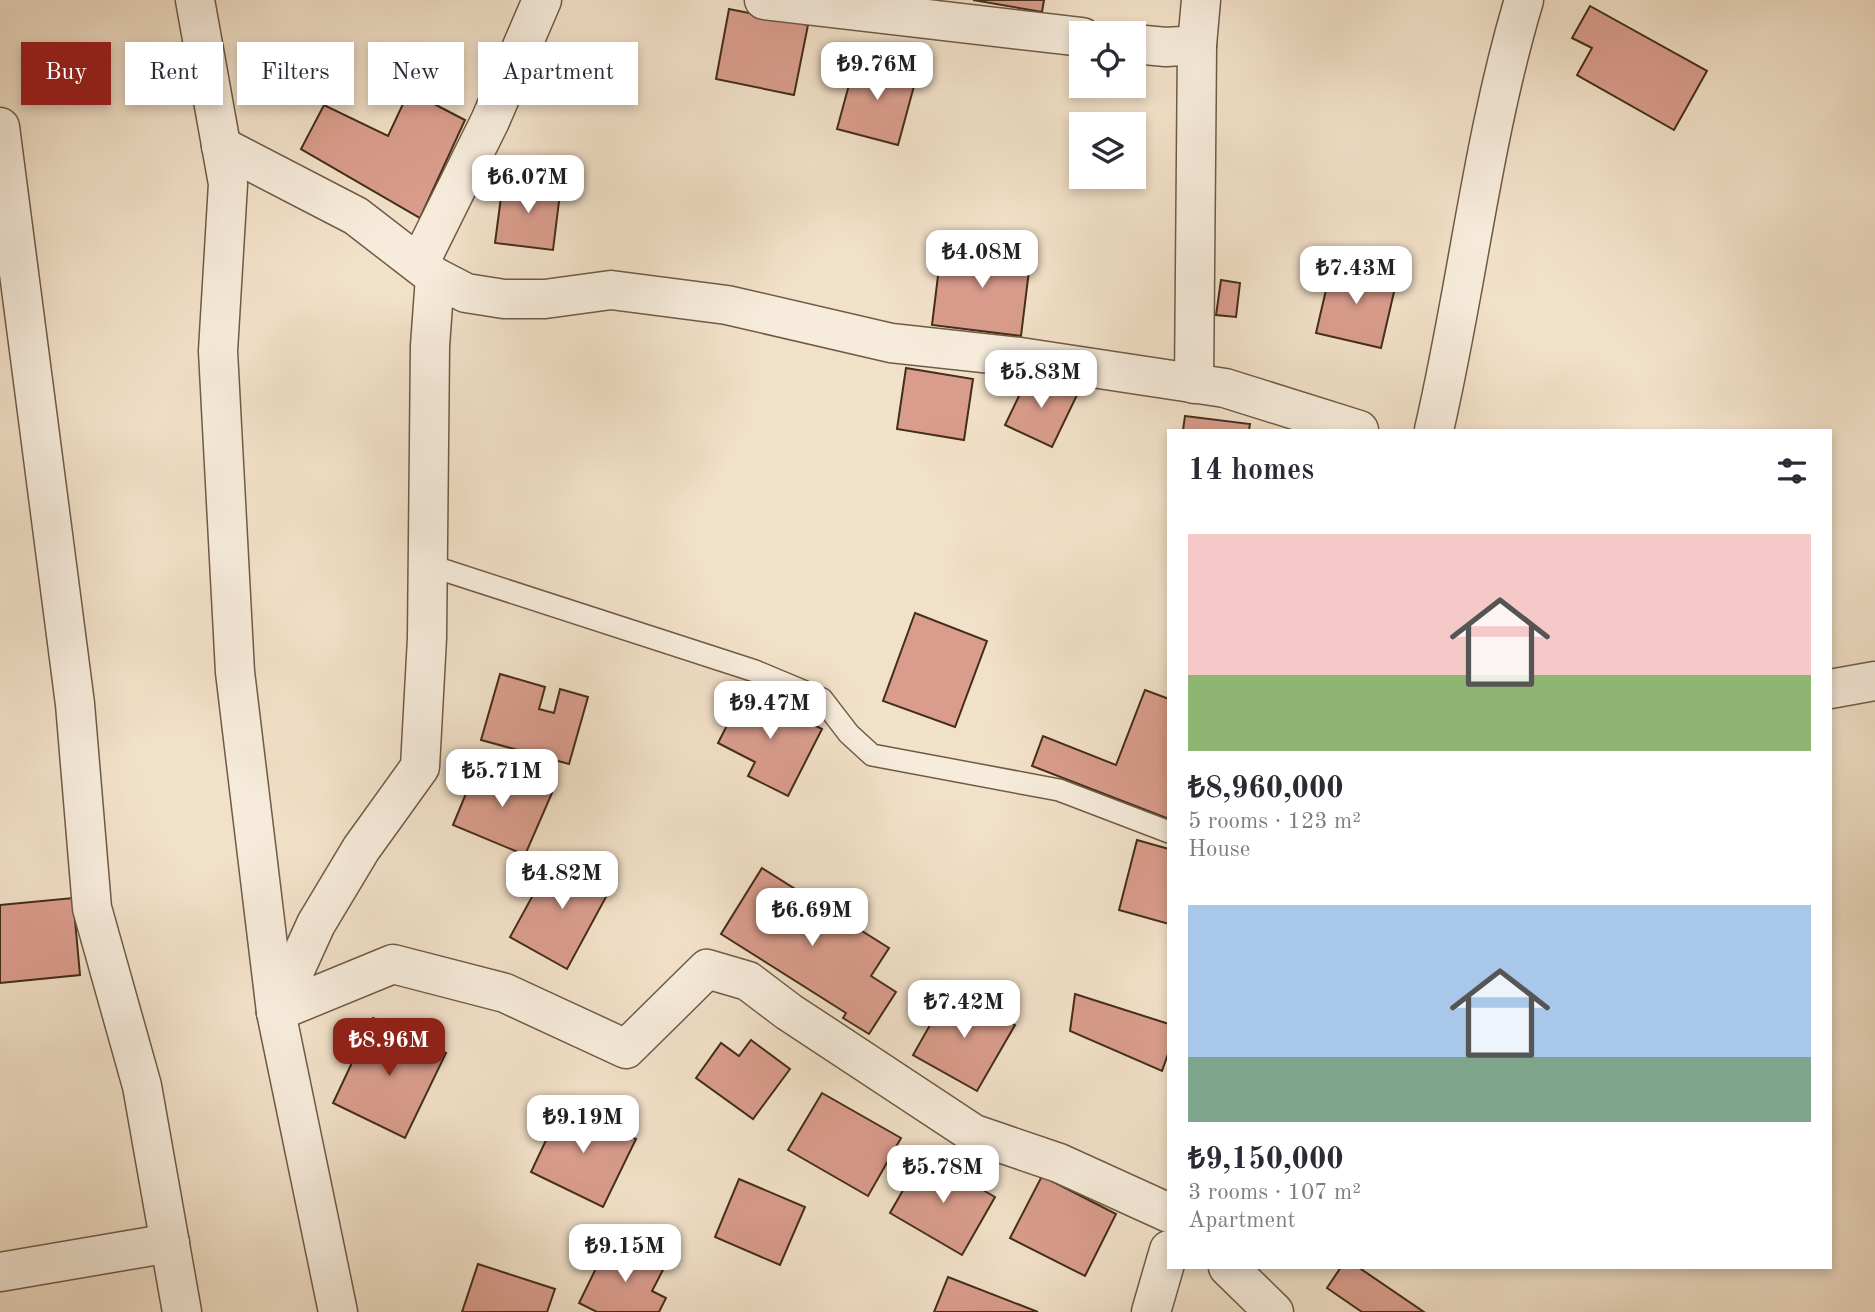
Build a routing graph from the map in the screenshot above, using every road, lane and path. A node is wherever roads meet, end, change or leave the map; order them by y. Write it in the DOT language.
graph roads {
  1 [pos="195,0"];
  2 [pos="542,0"];
  3 [pos="764,0"];
  4 [pos="1201,0"];
  5 [pos="1524,0"];
  6 [pos="1069,35"];
  7 [pos="1146,45"];
  8 [pos="1197,45"];
  9 [pos="0,127"];
  10 [pos="221,146"];
  11 [pos="427,271"];
  12 [pos="1195,384"];
  13 [pos="1357,429"];
  14 [pos="1434,429"];
  15 [pos="428,565"];
  16 [pos="1875,681"];
  17 [pos="1832,689"];
  18 [pos="1167,831"];
  19 [pos="276,1012"];
  20 [pos="1167,1212"];
  21 [pos="170,1243"];
  22 [pos="1167,1257"];
  23 [pos="1230,1269"];
  24 [pos="0,1272"];
  25 [pos="182,1312"];
  26 [pos="338,1312"];
  27 [pos="1151,1312"];
  28 [pos="1274,1312"];
  1 -- 10 [label="street"];
  2 -- 11 [label="street"];
  3 -- 6 [label="street"];
  4 -- 8 [label="street"];
  5 -- 14 [label="street"];
  7 -- 8 [label="street"];
  8 -- 12 [label="street"];
  9 -- 21 [label="street"];
  10 -- 11 [label="street"];
  10 -- 19 [label="street"];
  11 -- 12 [label="street"];
  11 -- 15 [label="street"];
  12 -- 13 [label="street"];
  15 -- 18 [label="lane"];
  15 -- 19 [label="street"];
  16 -- 17 [label="street"];
  19 -- 20 [label="street"];
  19 -- 26 [label="street"];
  21 -- 24 [label="street"];
  21 -- 25 [label="street"];
  22 -- 27 [label="street"];
  23 -- 28 [label="street"];
}
